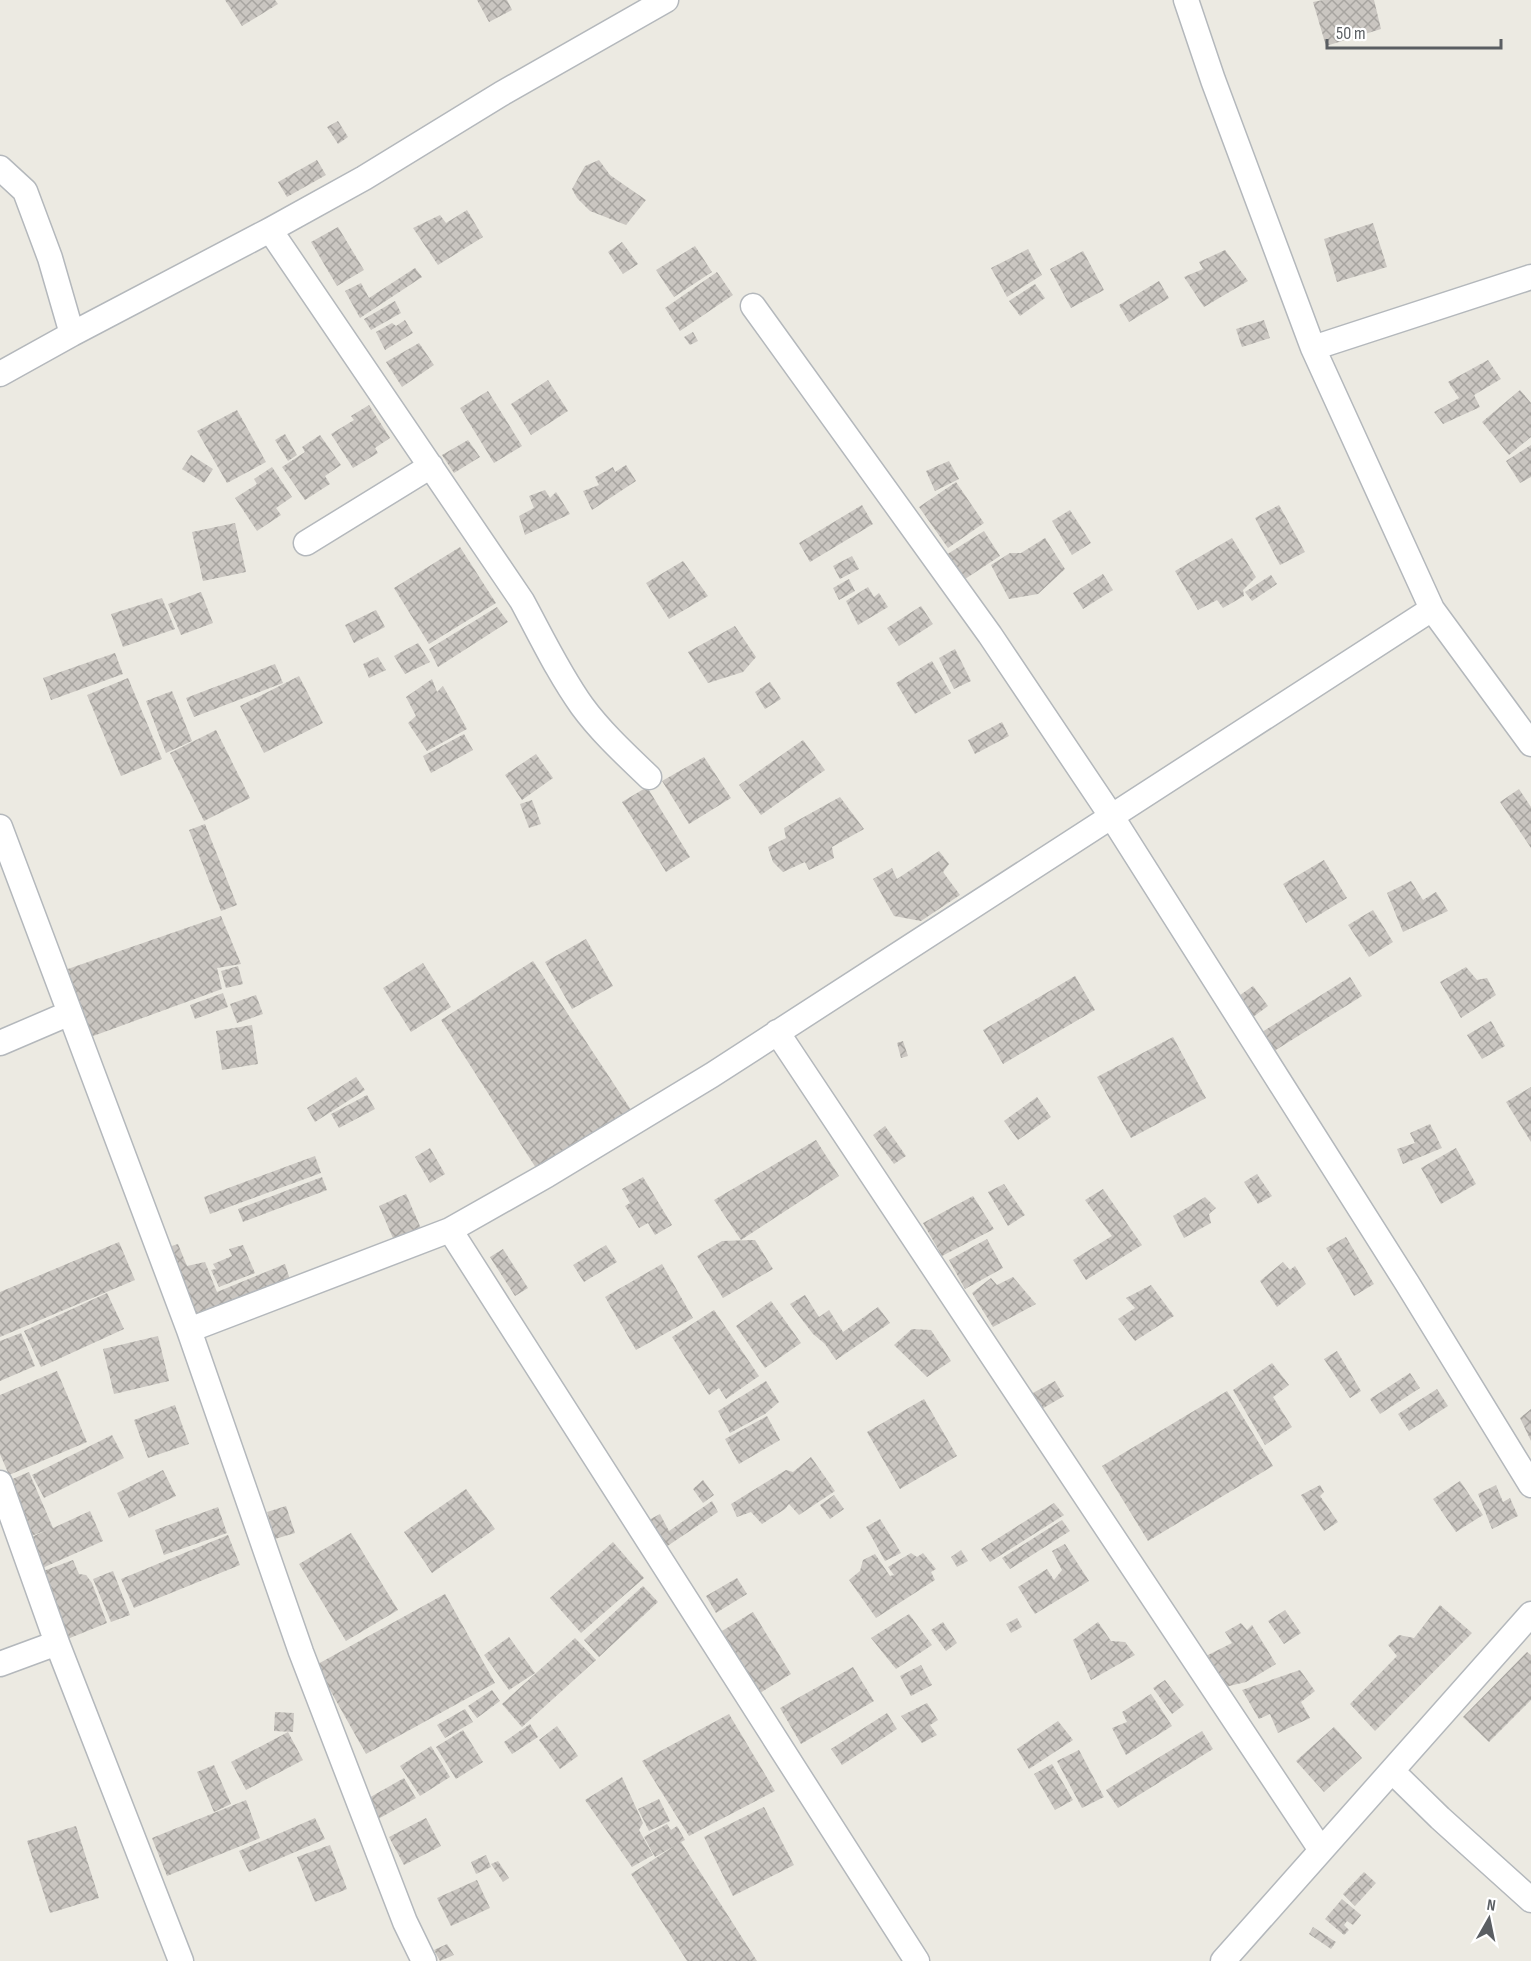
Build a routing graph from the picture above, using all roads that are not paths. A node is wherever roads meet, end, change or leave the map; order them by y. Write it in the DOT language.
graph roads {
  1 [pos="666,0"];
  2 [pos="1186,0"];
  3 [pos="0,168"];
  4 [pos="270,230"];
  5 [pos="1531,277"];
  6 [pos="753,306"];
  7 [pos="72,334"];
  8 [pos="1313,348"];
  9 [pos="0,375"];
  10 [pos="430,466"];
  11 [pos="306,543"];
  12 [pos="1432,609"];
  13 [pos="1531,744"];
  14 [pos="649,777"];
  15 [pos="1112,817"];
  16 [pos="0,827"];
  17 [pos="70,1013"];
  18 [pos="777,1032"];
  19 [pos="0,1043"];
  20 [pos="450,1230"];
  21 [pos="189,1330"];
  22 [pos="0,1483"];
  23 [pos="1531,1485"];
  24 [pos="1530,1617"];
  25 [pos="57,1643"];
  26 [pos="0,1664"];
  27 [pos="1392,1771"];
  28 [pos="1321,1850"];
  29 [pos="1531,1900"];
  30 [pos="1231,1958"];
  31 [pos="181,1961"];
  32 [pos="424,1961"];
  33 [pos="917,1961"];
  1 -- 4 [label="street"];
  2 -- 8 [label="street"];
  3 -- 7 [label="street"];
  4 -- 7 [label="street"];
  4 -- 10 [label="street"];
  5 -- 8 [label="street"];
  6 -- 15 [label="street"];
  7 -- 9 [label="street"];
  8 -- 12 [label="street"];
  10 -- 11 [label="street"];
  10 -- 14 [label="street"];
  12 -- 13 [label="street"];
  12 -- 15 [label="street"];
  15 -- 18 [label="street"];
  15 -- 23 [label="street"];
  16 -- 17 [label="street"];
  17 -- 19 [label="street"];
  17 -- 21 [label="street"];
  18 -- 20 [label="street"];
  18 -- 28 [label="street"];
  20 -- 21 [label="street"];
  20 -- 33 [label="street"];
  21 -- 32 [label="street"];
  22 -- 25 [label="street"];
  24 -- 27 [label="street"];
  25 -- 26 [label="street"];
  25 -- 31 [label="street"];
  27 -- 28 [label="street"];
  27 -- 29 [label="street"];
  28 -- 30 [label="street"];
}
